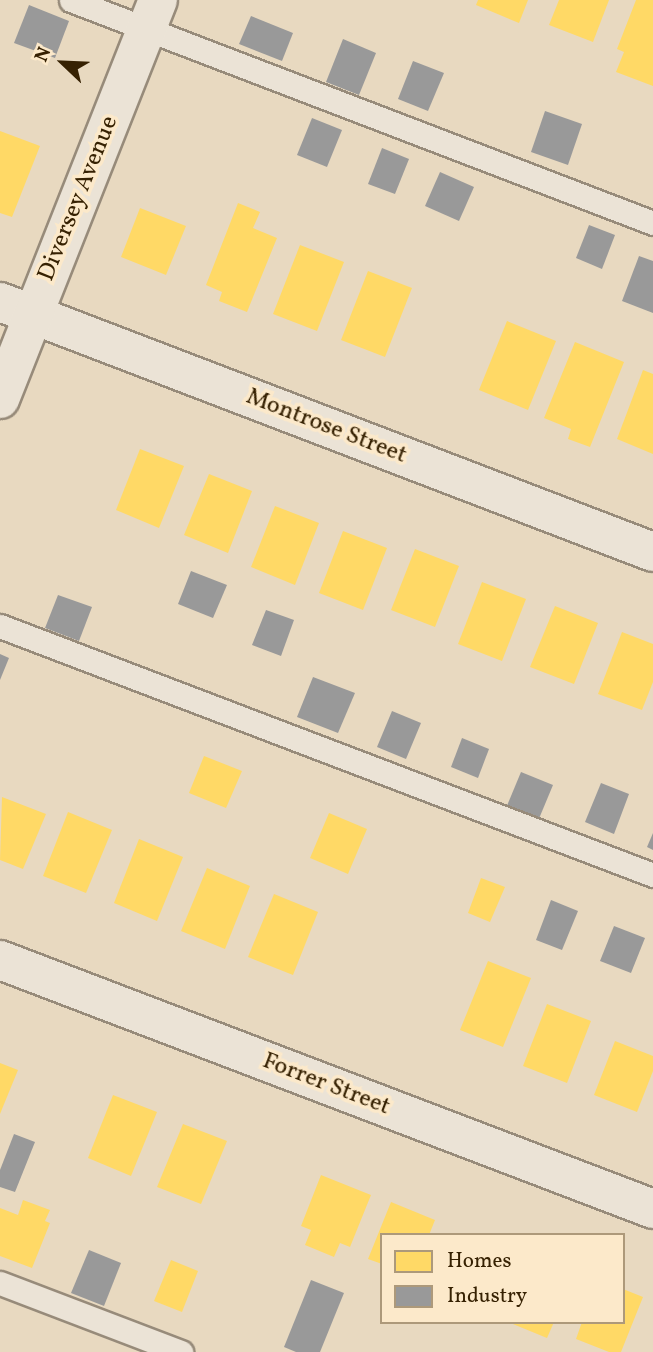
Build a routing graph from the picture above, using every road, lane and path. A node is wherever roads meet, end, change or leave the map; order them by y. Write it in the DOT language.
graph roads {
  1 [pos="71,0"];
  2 [pos="152,15"];
  3 [pos="653,223"];
  4 [pos="17,309"];
  5 [pos="0,399"];
  6 [pos="653,552"];
  7 [pos="0,626"];
  8 [pos="653,875"];
  9 [pos="0,960"];
  10 [pos="653,1209"];
  11 [pos="0,1283"];
  12 [pos="181,1352"];
  1 -- 2 [label="lane"];
  2 -- 3 [label="lane"];
  2 -- 4 [label="street, Diversey Avenue"];
  4 -- 5 [label="street, Diversey Avenue"];
  4 -- 6 [label="street, Montrose Street"];
  7 -- 8 [label="lane"];
  9 -- 10 [label="street, Forrer Street"];
  11 -- 12 [label="lane"];
}
